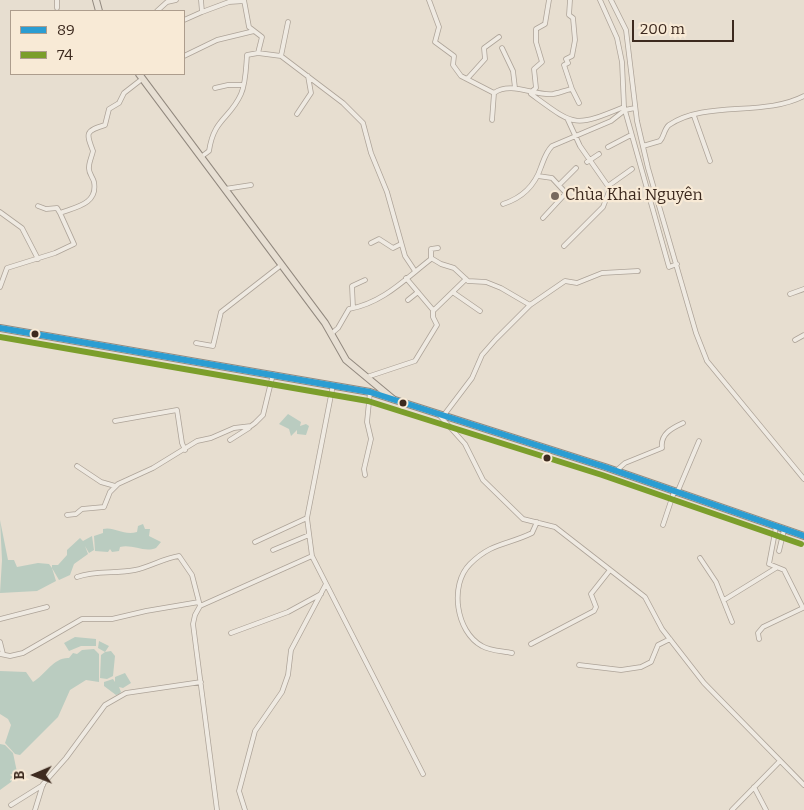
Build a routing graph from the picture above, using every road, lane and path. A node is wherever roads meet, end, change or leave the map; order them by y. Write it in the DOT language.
graph roads {
  1 [pos="57,0"];
  2 [pos="176,0"];
  3 [pos="201,0"];
  4 [pos="429,0"];
  5 [pos="549,0"];
  6 [pos="570,0"];
  7 [pos="600,0"];
  8 [pos="611,0"];
  9 [pos="244,1"];
  10 [pos="57,8"];
  11 [pos="158,10"];
  12 [pos="202,12"];
  13 [pos="185,20"];
  14 [pos="288,22"];
  15 [pos="254,30"];
  16 [pos="499,37"];
  17 [pos="502,48"];
  18 [pos="258,53"];
  19 [pos="185,56"];
  20 [pos="281,56"];
  21 [pos="141,76"];
  22 [pos="308,76"];
  23 [pos="467,79"];
  24 [pos="243,85"];
  25 [pos="215,88"];
  26 [pos="516,88"];
  27 [pos="572,89"];
  28 [pos="529,92"];
  29 [pos="494,93"];
  30 [pos="804,96"];
  31 [pos="579,103"];
  32 [pos="635,108"];
  33 [pos="625,109"];
  34 [pos="297,114"];
  35 [pos="694,116"];
  36 [pos="492,120"];
  37 [pos="568,120"];
  38 [pos="631,134"];
  39 [pos="576,137"];
  40 [pos="643,146"];
  41 [pos="608,147"];
  42 [pos="599,154"];
  43 [pos="201,157"];
  44 [pos="588,160"];
  45 [pos="710,161"];
  46 [pos="576,168"];
  47 [pos="632,169"];
  48 [pos="538,176"];
  49 [pos="559,185"];
  50 [pos="251,186"];
  51 [pos="608,186"];
  52 [pos="225,189"];
  53 [pos="503,204"];
  54 [pos="38,206"];
  55 [pos="0,212"];
  56 [pos="60,213"];
  57 [pos="543,218"];
  58 [pos="371,243"];
  59 [pos="401,244"];
  60 [pos="564,246"];
  61 [pos="438,248"];
  62 [pos="431,258"];
  63 [pos="38,259"];
  64 [pos="677,264"];
  65 [pos="280,266"];
  66 [pos="415,271"];
  67 [pos="638,271"];
  68 [pos="406,278"];
  69 [pos="466,279"];
  70 [pos="366,280"];
  71 [pos="0,287"];
  72 [pos="804,289"];
  73 [pos="418,292"];
  74 [pos="454,292"];
  75 [pos="790,294"];
  76 [pos="408,300"];
  77 [pos="530,305"];
  78 [pos="353,308"];
  79 [pos="480,310"];
  80 [pos="433,311"];
  81 [pos="0,328"];
  82 [pos="331,334"];
  83 [pos="804,335"];
  84 [pos="795,340"];
  85 [pos="196,343"];
  86 [pos="273,374"];
  87 [pos="367,377"];
  88 [pos="333,385"];
  89 [pos="370,392"];
  90 [pos="393,399"];
  91 [pos="440,415"];
  92 [pos="115,420"];
  93 [pos="683,422"];
  94 [pos="251,426"];
  95 [pos="230,440"];
  96 [pos="699,442"];
  97 [pos="185,450"];
  98 [pos="77,466"];
  99 [pos="616,471"];
  100 [pos="365,475"];
  101 [pos="804,479"];
  102 [pos="115,486"];
  103 [pos="675,492"];
  104 [pos="68,515"];
  105 [pos="307,518"];
  106 [pos="538,522"];
  107 [pos="663,525"];
  108 [pos="776,527"];
  109 [pos="784,530"];
  110 [pos="309,535"];
  111 [pos="804,536"];
  112 [pos="255,542"];
  113 [pos="273,550"];
  114 [pos="779,551"];
  115 [pos="312,556"];
  116 [pos="700,558"];
  117 [pos="776,568"];
  118 [pos="610,570"];
  119 [pos="77,577"];
  120 [pos="326,584"];
  121 [pos="321,594"];
  122 [pos="724,600"];
  123 [pos="199,604"];
  124 [pos="47,607"];
  125 [pos="0,619"];
  126 [pos="732,622"];
  127 [pos="231,633"];
  128 [pos="670,639"];
  129 [pos="759,639"];
  130 [pos="0,642"];
  131 [pos="531,644"];
  132 [pos="512,653"];
  133 [pos="2,654"];
  134 [pos="579,664"];
  135 [pos="201,682"];
  136 [pos="780,761"];
  137 [pos="423,774"];
  138 [pos="43,785"];
  139 [pos="804,785"];
  140 [pos="754,787"];
  141 [pos="11,805"];
  142 [pos="35,810"];
  143 [pos="217,810"];
  144 [pos="245,810"];
  145 [pos="732,810"];
  146 [pos="766,810"];
  1 -- 10 [label="street"];
  2 -- 11 [label="street"];
  3 -- 12 [label="street"];
  4 -- 23 [label="street"];
  5 -- 28 [label="street"];
  6 -- 27 [label="street"];
  7 -- 33 [label="street"];
  8 -- 32 [label="street"];
  9 -- 12 [label="street"];
  9 -- 15 [label="street"];
  12 -- 13 [label="street"];
  14 -- 20 [label="street"];
  15 -- 18 [label="street"];
  15 -- 19 [label="street"];
  16 -- 23 [label="street"];
  17 -- 26 [label="street"];
  18 -- 20 [label="street"];
  18 -- 24 [label="street"];
  20 -- 22 [label="street"];
  21 -- 43 [label="main road"];
  21 -- 56 [label="street"];
  22 -- 34 [label="street"];
  22 -- 59 [label="street"];
  23 -- 29 [label="street"];
  24 -- 25 [label="street"];
  24 -- 43 [label="street"];
  26 -- 28 [label="street"];
  26 -- 29 [label="street"];
  27 -- 28 [label="street"];
  27 -- 31 [label="street"];
  28 -- 37 [label="street"];
  29 -- 36 [label="street"];
  30 -- 35 [label="street"];
  32 -- 33 [label="street"];
  32 -- 40 [label="street"];
  33 -- 37 [label="street"];
  33 -- 38 [label="street"];
  33 -- 39 [label="street"];
  35 -- 40 [label="street"];
  35 -- 45 [label="street"];
  37 -- 39 [label="street"];
  38 -- 41 [label="street"];
  38 -- 64 [label="street"];
  39 -- 44 [label="street"];
  39 -- 48 [label="street"];
  40 -- 64 [label="street"];
  42 -- 44 [label="street"];
  43 -- 52 [label="main road"];
  44 -- 51 [label="street"];
  46 -- 49 [label="street"];
  47 -- 51 [label="street"];
  48 -- 49 [label="street"];
  48 -- 53 [label="street"];
  49 -- 57 [label="street"];
  50 -- 52 [label="street"];
  51 -- 60 [label="street"];
  52 -- 65 [label="main road"];
  54 -- 56 [label="street"];
  55 -- 63 [label="street"];
  56 -- 63 [label="street"];
  58 -- 59 [label="street"];
  59 -- 66 [label="street"];
  61 -- 62 [label="street"];
  62 -- 66 [label="street"];
  62 -- 69 [label="street"];
  63 -- 71 [label="street"];
  64 -- 101 [label="street"];
  65 -- 82 [label="main road"];
  65 -- 85 [label="street"];
  66 -- 68 [label="street"];
  67 -- 77 [label="street"];
  68 -- 73 [label="street"];
  68 -- 78 [label="street"];
  69 -- 74 [label="street"];
  69 -- 77 [label="street"];
  70 -- 78 [label="street"];
  72 -- 75 [label="street"];
  73 -- 76 [label="street"];
  73 -- 80 [label="street"];
  74 -- 79 [label="street"];
  74 -- 80 [label="street"];
  77 -- 91 [label="street"];
  78 -- 82 [label="street"];
  80 -- 87 [label="street"];
  81 -- 86 [label="highway"];
  82 -- 87 [label="main road"];
  83 -- 84 [label="street"];
  86 -- 88 [label="highway"];
  86 -- 94 [label="street"];
  87 -- 90 [label="main road"];
  88 -- 89 [label="highway"];
  88 -- 105 [label="street"];
  89 -- 90 [label="highway"];
  89 -- 100 [label="street"];
  90 -- 91 [label="highway"];
  91 -- 99 [label="highway"];
  91 -- 106 [label="street"];
  92 -- 97 [label="street"];
  93 -- 99 [label="street"];
  94 -- 95 [label="street"];
  94 -- 97 [label="street"];
  96 -- 103 [label="street"];
  97 -- 102 [label="street"];
  98 -- 102 [label="street"];
  99 -- 103 [label="highway"];
  102 -- 104 [label="street"];
  103 -- 107 [label="street"];
  103 -- 108 [label="highway"];
  105 -- 110 [label="street"];
  105 -- 112 [label="street"];
  106 -- 118 [label="street"];
  106 -- 132 [label="street"];
  108 -- 109 [label="highway"];
  108 -- 117 [label="street"];
  109 -- 111 [label="highway"];
  109 -- 114 [label="street"];
  110 -- 113 [label="street"];
  110 -- 115 [label="street"];
  115 -- 120 [label="street"];
  115 -- 123 [label="street"];
  116 -- 122 [label="street"];
  117 -- 122 [label="street"];
  117 -- 129 [label="street"];
  118 -- 128 [label="street"];
  118 -- 131 [label="street"];
  119 -- 123 [label="street"];
  120 -- 121 [label="street"];
  120 -- 137 [label="street"];
  121 -- 127 [label="street"];
  121 -- 144 [label="street"];
  122 -- 126 [label="street"];
  123 -- 133 [label="street"];
  123 -- 135 [label="street"];
  124 -- 125 [label="street"];
  128 -- 134 [label="street"];
  128 -- 136 [label="street"];
  130 -- 133 [label="street"];
  135 -- 138 [label="street"];
  135 -- 143 [label="street"];
  136 -- 139 [label="street"];
  136 -- 140 [label="street"];
  138 -- 141 [label="street"];
  138 -- 142 [label="street"];
  140 -- 145 [label="street"];
  140 -- 146 [label="street"];
}
